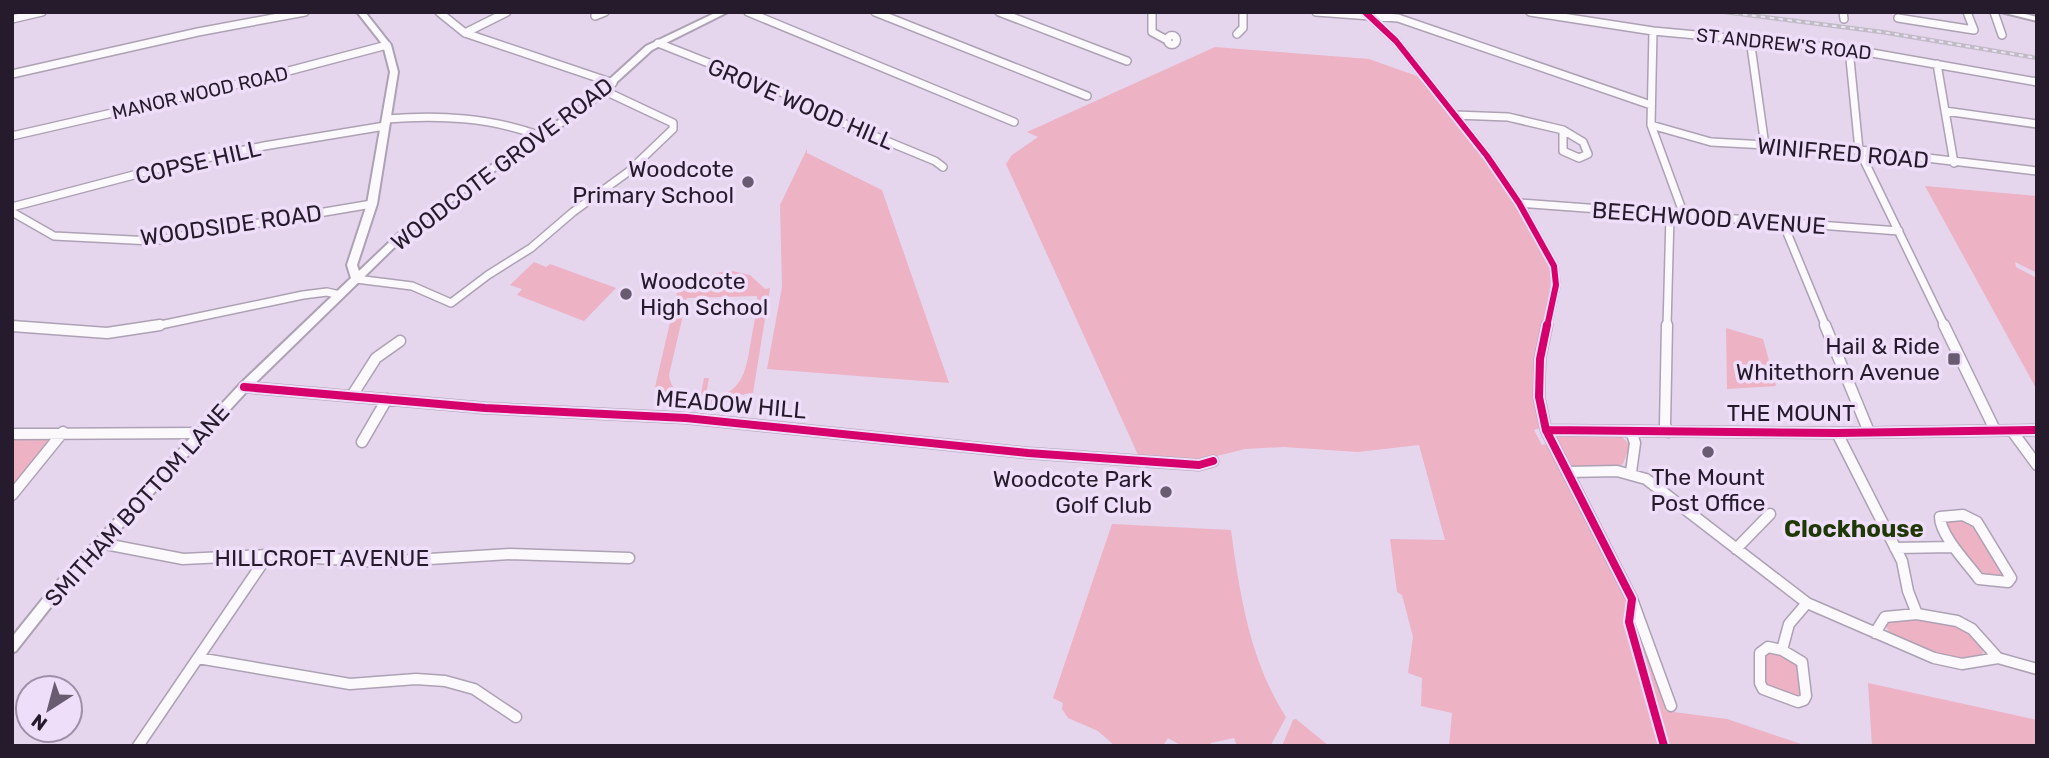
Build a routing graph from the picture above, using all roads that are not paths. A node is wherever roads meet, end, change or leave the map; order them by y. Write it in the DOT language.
graph roads {
  1 [pos="42,12"];
  2 [pos="305,12"];
  3 [pos="361,12"];
  4 [pos="439,12"];
  5 [pos="507,12"];
  6 [pos="605,12"];
  7 [pos="724,12"];
  8 [pos="748,12"];
  9 [pos="874,12"];
  10 [pos="999,12"];
  11 [pos="1152,12"];
  12 [pos="1243,12"];
  13 [pos="1316,12"];
  14 [pos="1530,12"];
  15 [pos="1966,12"];
  16 [pos="1994,12"];
  17 [pos="2005,12"];
  18 [pos="1367,14"];
  19 [pos="593,16"];
  20 [pos="1898,18"];
  21 [pos="12,19"];
  22 [pos="2037,19"];
  23 [pos="1653,31"];
  24 [pos="465,33"];
  25 [pos="1237,34"];
  26 [pos="2002,35"];
  27 [pos="1167,40"];
  28 [pos="1750,40"];
  29 [pos="658,43"];
  30 [pos="387,45"];
  31 [pos="1849,49"];
  32 [pos="1127,61"];
  33 [pos="1937,64"];
  34 [pos="12,74"];
  35 [pos="2037,82"];
  36 [pos="613,83"];
  37 [pos="605,91"];
  38 [pos="1087,96"];
  39 [pos="1651,105"];
  40 [pos="1945,111"];
  41 [pos="1455,115"];
  42 [pos="1014,122"];
  43 [pos="386,123"];
  44 [pos="2037,124"];
  45 [pos="1651,125"];
  46 [pos="1563,130"];
  47 [pos="12,136"];
  48 [pos="541,136"];
  49 [pos="1765,146"];
  50 [pos="1859,150"];
  51 [pos="1954,163"];
  52 [pos="943,167"];
  53 [pos="2037,172"];
  54 [pos="1520,203"];
  55 [pos="372,204"];
  56 [pos="12,209"];
  57 [pos="1684,215"];
  58 [pos="1670,216"];
  59 [pos="1783,223"];
  60 [pos="1899,231"];
  61 [pos="356,279"];
  62 [pos="340,295"];
  63 [pos="12,326"];
  64 [pos="400,341"];
  65 [pos="244,387"];
  66 [pos="353,394"];
  67 [pos="387,399"];
  68 [pos="1546,430"];
  69 [pos="1995,430"];
  70 [pos="2037,430"];
  71 [pos="1631,431"];
  72 [pos="2012,431"];
  73 [pos="63,432"];
  74 [pos="1668,432"];
  75 [pos="1870,432"];
  76 [pos="202,433"];
  77 [pos="1837,433"];
  78 [pos="12,434"];
  79 [pos="362,442"];
  80 [pos="1213,461"];
  81 [pos="2037,465"];
  82 [pos="1567,472"];
  83 [pos="1631,472"];
  84 [pos="12,495"];
  85 [pos="1770,514"];
  86 [pos="100,543"];
  87 [pos="1954,547"];
  88 [pos="1895,548"];
  89 [pos="1737,550"];
  90 [pos="268,555"];
  91 [pos="629,558"];
  92 [pos="1807,603"];
  93 [pos="1917,614"];
  94 [pos="1875,633"];
  95 [pos="12,647"];
  96 [pos="1782,650"];
  97 [pos="198,658"];
  98 [pos="1998,658"];
  99 [pos="2037,669"];
  100 [pos="1671,706"];
  101 [pos="516,717"];
  102 [pos="138,746"];
  1 -- 21 [label="street"];
  2 -- 34 [label="street"];
  3 -- 30 [label="main road"];
  4 -- 24 [label="street"];
  5 -- 24 [label="street"];
  6 -- 19 [label="street"];
  7 -- 29 [label="main road, WOODCOTE GROVE ROAD"];
  8 -- 42 [label="street"];
  9 -- 38 [label="street"];
  10 -- 32 [label="street"];
  11 -- 27 [label="street"];
  12 -- 25 [label="street"];
  13 -- 18 [label="street"];
  14 -- 23 [label="street, ST ANDREW'S ROAD"];
  15 -- 20 [label="street"];
  16 -- 26 [label="street"];
  17 -- 22 [label="main road"];
  18 -- 39 [label="street"];
  18 -- 41 [label="street"];
  23 -- 28 [label="street, ST ANDREW'S ROAD"];
  23 -- 39 [label="street"];
  24 -- 36 [label="street"];
  28 -- 31 [label="street, ST ANDREW'S ROAD"];
  28 -- 49 [label="street"];
  29 -- 36 [label="main road, WOODCOTE GROVE ROAD"];
  29 -- 52 [label="street, GROVE WOOD HILL"];
  30 -- 43 [label="main road"];
  30 -- 47 [label="street, MANOR WOOD ROAD"];
  31 -- 33 [label="street, ST ANDREW'S ROAD"];
  31 -- 50 [label="street"];
  33 -- 35 [label="street, ST ANDREW'S ROAD"];
  33 -- 40 [label="street"];
  36 -- 37 [label="main road, WOODCOTE GROVE ROAD"];
  37 -- 48 [label="main road, WOODCOTE GROVE ROAD"];
  37 -- 61 [label="street"];
  39 -- 45 [label="street"];
  40 -- 44 [label="street"];
  40 -- 51 [label="street"];
  41 -- 46 [label="street"];
  41 -- 54 [label="street"];
  43 -- 48 [label="street"];
  43 -- 55 [label="main road"];
  43 -- 56 [label="street, COPSE HILL"];
  45 -- 49 [label="street, WINIFRED ROAD"];
  45 -- 57 [label="street"];
  48 -- 61 [label="main road, WOODCOTE GROVE ROAD"];
  49 -- 50 [label="street, WINIFRED ROAD"];
  50 -- 51 [label="street, WINIFRED ROAD"];
  50 -- 60 [label="street"];
  51 -- 53 [label="street, WINIFRED ROAD"];
  54 -- 58 [label="street, BEECHWOOD AVENUE"];
  54 -- 68 [label="street"];
  55 -- 56 [label="street, WOODSIDE ROAD"];
  55 -- 61 [label="main road"];
  57 -- 58 [label="street, BEECHWOOD AVENUE"];
  57 -- 59 [label="street, BEECHWOOD AVENUE"];
  58 -- 74 [label="street"];
  59 -- 60 [label="street, BEECHWOOD AVENUE"];
  59 -- 75 [label="street"];
  60 -- 69 [label="street"];
  61 -- 62 [label="main road, SMITHAM BOTTOM LANE"];
  62 -- 63 [label="street"];
  62 -- 65 [label="main road, SMITHAM BOTTOM LANE"];
  64 -- 66 [label="street"];
  65 -- 66 [label="street, MEADOW HILL"];
  65 -- 76 [label="main road, SMITHAM BOTTOM LANE"];
  66 -- 67 [label="street, MEADOW HILL"];
  67 -- 79 [label="street"];
  67 -- 80 [label="street, MEADOW HILL"];
  68 -- 71 [label="street, THE MOUNT"];
  68 -- 82 [label="street"];
  69 -- 72 [label="street, THE MOUNT"];
  69 -- 75 [label="street, THE MOUNT"];
  70 -- 72 [label="street, THE MOUNT"];
  71 -- 74 [label="street, THE MOUNT"];
  71 -- 83 [label="street"];
  72 -- 81 [label="street"];
  73 -- 76 [label="street"];
  73 -- 78 [label="street"];
  73 -- 84 [label="street"];
  74 -- 77 [label="street, THE MOUNT"];
  75 -- 77 [label="street, THE MOUNT"];
  76 -- 86 [label="main road, SMITHAM BOTTOM LANE"];
  77 -- 88 [label="street"];
  82 -- 83 [label="street"];
  82 -- 100 [label="street"];
  83 -- 89 [label="street"];
  85 -- 89 [label="street"];
  86 -- 90 [label="street, HILLCROFT AVENUE"];
  86 -- 95 [label="main road, SMITHAM BOTTOM LANE"];
  87 -- 87 [label="street"];
  87 -- 88 [label="street"];
  88 -- 93 [label="street"];
  89 -- 92 [label="street"];
  90 -- 91 [label="street, HILLCROFT AVENUE"];
  90 -- 97 [label="street"];
  92 -- 94 [label="street"];
  92 -- 96 [label="street"];
  93 -- 94 [label="street"];
  93 -- 98 [label="street"];
  94 -- 98 [label="street"];
  96 -- 96 [label="street"];
  97 -- 101 [label="street"];
  97 -- 102 [label="street"];
  98 -- 99 [label="street"];
}
